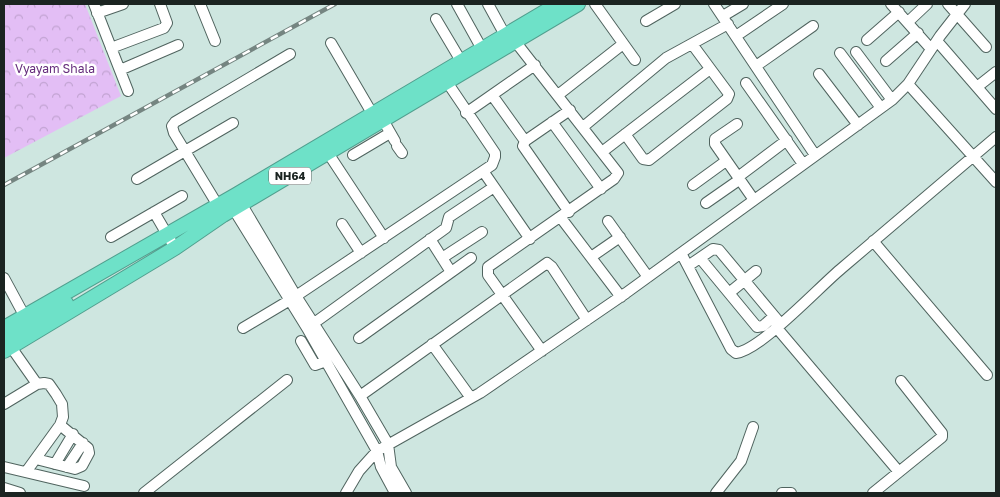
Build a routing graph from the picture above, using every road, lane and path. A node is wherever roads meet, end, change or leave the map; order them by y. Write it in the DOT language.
graph roads {
  1 [pos="122,4"];
  2 [pos="160,4"];
  3 [pos="200,4"];
  4 [pos="457,4"];
  5 [pos="488,4"];
  6 [pos="558,4"];
  7 [pos="578,4"];
  8 [pos="595,4"];
  9 [pos="675,4"];
  10 [pos="714,4"];
  11 [pos="743,4"];
  12 [pos="783,4"];
  13 [pos="891,4"];
  14 [pos="927,4"];
  15 [pos="948,4"];
  16 [pos="965,4"];
  17 [pos="95,8"];
  18 [pos="899,12"];
  19 [pos="957,14"];
  20 [pos="436,19"];
  21 [pos="725,20"];
  22 [pos="646,21"];
  23 [pos="908,22"];
  24 [pos="813,26"];
  25 [pos="918,33"];
  26 [pos="510,36"];
  27 [pos="736,36"];
  28 [pos="867,40"];
  29 [pos="215,41"];
  30 [pos="330,43"];
  31 [pos="623,44"];
  32 [pos="692,44"];
  33 [pos="934,44"];
  34 [pos="178,45"];
  35 [pos="986,47"];
  36 [pos="111,48"];
  37 [pos="482,49"];
  38 [pos="856,52"];
  39 [pos="840,53"];
  40 [pos="290,54"];
  41 [pos="635,60"];
  42 [pos="461,61"];
  43 [pos="886,61"];
  44 [pos="535,65"];
  45 [pos="756,66"];
  46 [pos="710,69"];
  47 [pos="120,70"];
  48 [pos="996,72"];
  49 [pos="819,74"];
  50 [pos="446,82"];
  51 [pos="746,83"];
  52 [pos="908,84"];
  53 [pos="976,86"];
  54 [pos="128,91"];
  55 [pos="492,95"];
  56 [pos="558,95"];
  57 [pos="892,100"];
  58 [pos="881,108"];
  59 [pos="996,109"];
  60 [pos="570,110"];
  61 [pos="466,112"];
  62 [pos="377,119"];
  63 [pos="233,122"];
  64 [pos="552,122"];
  65 [pos="736,124"];
  66 [pos="858,125"];
  67 [pos="583,127"];
  68 [pos="625,134"];
  69 [pos="996,137"];
  70 [pos="787,140"];
  71 [pos="525,141"];
  72 [pos="185,152"];
  73 [pos="602,152"];
  74 [pos="328,153"];
  75 [pos="353,155"];
  76 [pos="816,156"];
  77 [pos="974,156"];
  78 [pos="726,161"];
  79 [pos="803,164"];
  80 [pos="484,171"];
  81 [pos="738,178"];
  82 [pos="137,179"];
  83 [pos="996,182"];
  84 [pos="693,185"];
  85 [pos="494,187"];
  86 [pos="601,189"];
  87 [pos="182,196"];
  88 [pos="754,200"];
  89 [pos="706,203"];
  90 [pos="230,205"];
  91 [pos="154,212"];
  92 [pos="565,215"];
  93 [pos="608,221"];
  94 [pos="342,224"];
  95 [pos="482,232"];
  96 [pos="167,235"];
  97 [pos="111,237"];
  98 [pos="620,237"];
  99 [pos="384,238"];
  100 [pos="430,239"];
  101 [pos="530,239"];
  102 [pos="873,241"];
  103 [pos="174,248"];
  104 [pos="361,253"];
  105 [pos="681,253"];
  106 [pos="591,257"];
  107 [pos="442,258"];
  108 [pos="471,258"];
  109 [pos="700,258"];
  110 [pos="688,266"];
  111 [pos="756,271"];
  112 [pos="451,272"];
  113 [pos="648,277"];
  114 [pos="4,278"];
  115 [pos="744,281"];
  116 [pos="729,293"];
  117 [pos="501,294"];
  118 [pos="620,297"];
  119 [pos="293,298"];
  120 [pos="24,315"];
  121 [pos="587,320"];
  122 [pos="777,322"];
  123 [pos="310,326"];
  124 [pos="4,328"];
  125 [pos="243,328"];
  126 [pos="359,338"];
  127 [pos="302,341"];
  128 [pos="432,344"];
  129 [pos="6,345"];
  130 [pos="542,351"];
  131 [pos="326,361"];
  132 [pos="987,375"];
  133 [pos="287,380"];
  134 [pos="901,381"];
  135 [pos="37,384"];
  136 [pos="360,396"];
  137 [pos="471,398"];
  138 [pos="4,404"];
  139 [pos="60,425"];
  140 [pos="753,427"];
  141 [pos="73,434"];
  142 [pos="388,444"];
  143 [pos="377,451"];
  144 [pos="36,459"];
  145 [pos="55,464"];
  146 [pos="4,467"];
  147 [pos="26,472"];
  148 [pos="900,472"];
  149 [pos="84,486"];
  150 [pos="4,488"];
  151 [pos="20,493"];
  152 [pos="144,493"];
  153 [pos="346,493"];
  154 [pos="394,493"];
  155 [pos="406,493"];
  156 [pos="716,493"];
  157 [pos="782,493"];
  158 [pos="792,493"];
  159 [pos="873,493"];
  1 -- 17 [label="street"];
  2 -- 36 [label="street"];
  3 -- 29 [label="street"];
  4 -- 37 [label="street"];
  5 -- 26 [label="street"];
  6 -- 26 [label="highway, NH64"];
  7 -- 26 [label="highway, NH64"];
  8 -- 31 [label="street"];
  9 -- 22 [label="street"];
  10 -- 21 [label="street"];
  11 -- 21 [label="street"];
  12 -- 27 [label="street"];
  13 -- 18 [label="street"];
  14 -- 23 [label="street"];
  15 -- 19 [label="street"];
  16 -- 19 [label="street"];
  17 -- 36 [label="street"];
  18 -- 23 [label="street"];
  18 -- 28 [label="street"];
  19 -- 33 [label="street"];
  19 -- 35 [label="street"];
  20 -- 42 [label="street"];
  21 -- 27 [label="street"];
  21 -- 32 [label="street"];
  23 -- 25 [label="street"];
  24 -- 45 [label="street"];
  25 -- 33 [label="street"];
  25 -- 43 [label="street"];
  26 -- 37 [label="highway, NH64"];
  26 -- 44 [label="street"];
  26 -- 50 [label="highway, NH64"];
  27 -- 45 [label="street"];
  30 -- 62 [label="street"];
  31 -- 41 [label="street"];
  31 -- 56 [label="street"];
  32 -- 46 [label="street"];
  32 -- 67 [label="street"];
  33 -- 52 [label="street"];
  33 -- 53 [label="street"];
  34 -- 47 [label="street"];
  36 -- 47 [label="street"];
  37 -- 42 [label="highway, NH64"];
  38 -- 57 [label="street"];
  39 -- 58 [label="street"];
  40 -- 72 [label="street"];
  42 -- 62 [label="highway, NH64"];
  44 -- 55 [label="street"];
  44 -- 56 [label="street"];
  45 -- 76 [label="street"];
  46 -- 68 [label="street"];
  46 -- 68 [label="street"];
  47 -- 54 [label="street"];
  48 -- 53 [label="street"];
  49 -- 66 [label="street"];
  50 -- 61 [label="street"];
  50 -- 62 [label="highway, NH64"];
  51 -- 70 [label="street"];
  52 -- 57 [label="street"];
  52 -- 77 [label="street"];
  53 -- 59 [label="street"];
  55 -- 61 [label="street"];
  55 -- 71 [label="street"];
  56 -- 60 [label="street"];
  57 -- 58 [label="street"];
  58 -- 66 [label="street"];
  60 -- 64 [label="street"];
  60 -- 67 [label="street"];
  61 -- 80 [label="street"];
  62 -- 74 [label="highway, NH64"];
  62 -- 75 [label="street"];
  62 -- 90 [label="highway, NH64"];
  63 -- 72 [label="street"];
  64 -- 71 [label="street"];
  64 -- 86 [label="street"];
  65 -- 78 [label="street"];
  66 -- 76 [label="street"];
  67 -- 73 [label="street"];
  68 -- 73 [label="street"];
  69 -- 77 [label="street"];
  70 -- 79 [label="street"];
  70 -- 81 [label="street"];
  71 -- 92 [label="street"];
  72 -- 82 [label="street"];
  72 -- 90 [label="street"];
  73 -- 86 [label="street"];
  74 -- 90 [label="highway, NH64"];
  74 -- 99 [label="street"];
  76 -- 79 [label="street"];
  77 -- 83 [label="street"];
  77 -- 102 [label="street"];
  78 -- 81 [label="street"];
  78 -- 84 [label="street"];
  79 -- 88 [label="street"];
  80 -- 85 [label="street"];
  80 -- 99 [label="street"];
  81 -- 88 [label="street"];
  81 -- 89 [label="street"];
  85 -- 100 [label="street"];
  85 -- 101 [label="street"];
  86 -- 92 [label="street"];
  87 -- 91 [label="street"];
  88 -- 105 [label="street"];
  90 -- 96 [label="highway, NH64"];
  90 -- 103 [label="highway, NH64"];
  90 -- 119 [label="street"];
  91 -- 96 [label="street"];
  91 -- 97 [label="street"];
  92 -- 101 [label="street"];
  92 -- 106 [label="street"];
  93 -- 98 [label="street"];
  94 -- 104 [label="street"];
  95 -- 107 [label="street"];
  96 -- 103 [label="street"];
  96 -- 120 [label="highway, NH64"];
  96 -- 129 [label="highway"];
  98 -- 106 [label="street"];
  98 -- 113 [label="street"];
  99 -- 104 [label="street"];
  100 -- 107 [label="street"];
  100 -- 123 [label="street"];
  101 -- 117 [label="street"];
  102 -- 122 [label="street"];
  102 -- 132 [label="street"];
  103 -- 129 [label="highway, NH64"];
  104 -- 119 [label="street"];
  105 -- 110 [label="street"];
  105 -- 113 [label="street"];
  106 -- 118 [label="street"];
  107 -- 112 [label="street"];
  108 -- 112 [label="street"];
  109 -- 110 [label="street"];
  109 -- 115 [label="street"];
  109 -- 116 [label="street"];
  110 -- 122 [label="street"];
  111 -- 115 [label="street"];
  112 -- 126 [label="street"];
  113 -- 118 [label="street"];
  114 -- 120 [label="street"];
  115 -- 116 [label="street"];
  115 -- 122 [label="street"];
  116 -- 122 [label="street"];
  117 -- 121 [label="street"];
  117 -- 128 [label="street"];
  117 -- 130 [label="street"];
  118 -- 121 [label="street"];
  119 -- 123 [label="street"];
  119 -- 125 [label="street"];
  120 -- 124 [label="highway, NH64"];
  121 -- 130 [label="street"];
  122 -- 148 [label="street"];
  123 -- 131 [label="street"];
  123 -- 136 [label="street"];
  127 -- 131 [label="street"];
  128 -- 136 [label="street"];
  128 -- 137 [label="street"];
  129 -- 135 [label="street"];
  130 -- 137 [label="street"];
  131 -- 143 [label="street"];
  133 -- 152 [label="street"];
  134 -- 148 [label="street"];
  135 -- 138 [label="street"];
  135 -- 139 [label="street"];
  136 -- 142 [label="street"];
  137 -- 142 [label="street"];
  139 -- 141 [label="street"];
  139 -- 144 [label="street"];
  140 -- 156 [label="street"];
  141 -- 145 [label="street"];
  141 -- 145 [label="street"];
  142 -- 143 [label="street"];
  142 -- 155 [label="street"];
  143 -- 153 [label="street"];
  143 -- 154 [label="street"];
  144 -- 145 [label="street"];
  144 -- 147 [label="street"];
  146 -- 147 [label="street"];
  147 -- 149 [label="street"];
  148 -- 159 [label="street"];
  150 -- 151 [label="street"];
  157 -- 158 [label="street"];
}
